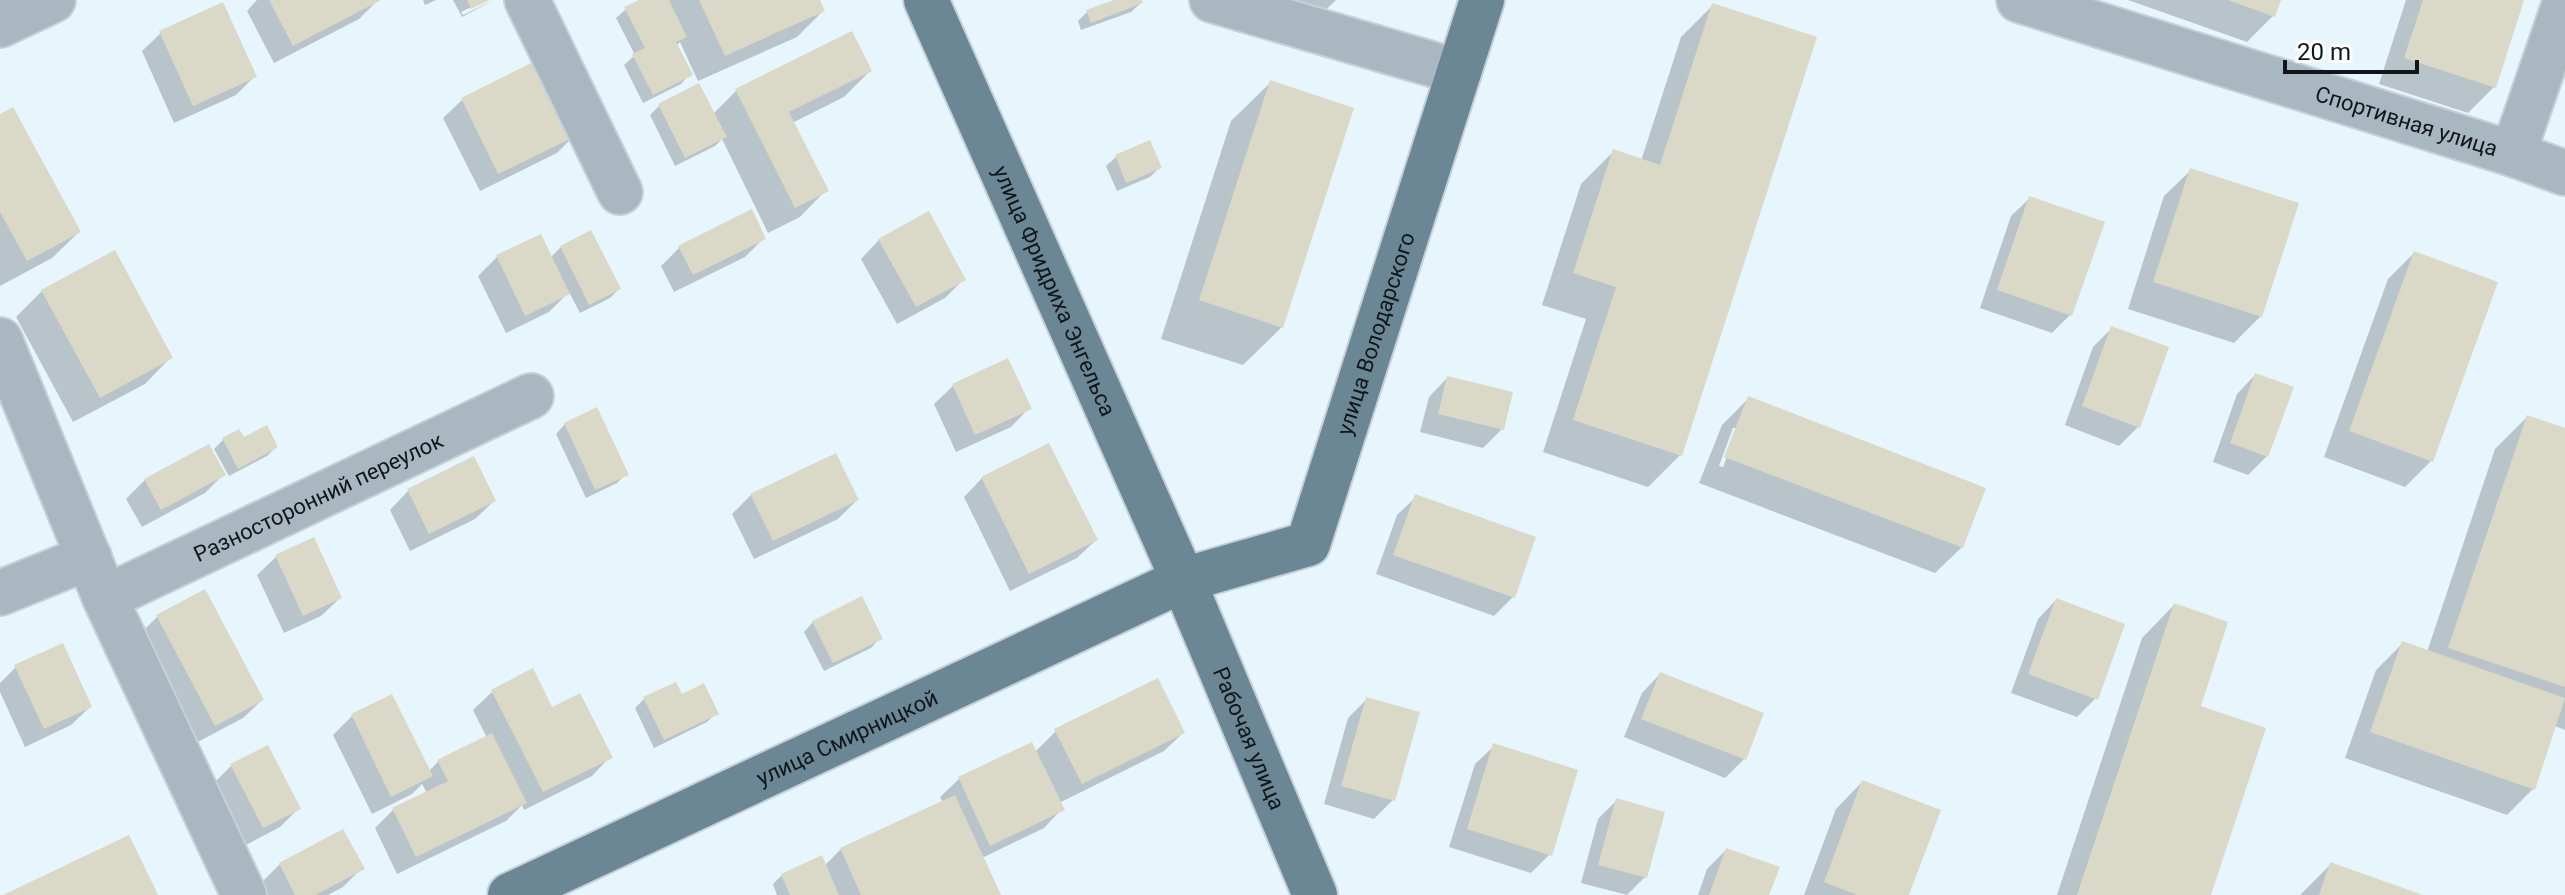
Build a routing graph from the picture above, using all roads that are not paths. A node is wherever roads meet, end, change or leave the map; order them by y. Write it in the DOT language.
graph roads {
  1 [pos="53,0"];
  2 [pos="527,0"];
  3 [pos="926,0"];
  4 [pos="1212,0"];
  5 [pos="1482,0"];
  6 [pos="2019,0"];
  7 [pos="2565,3"];
  8 [pos="0,25"];
  9 [pos="1459,72"];
  10 [pos="2513,154"];
  11 [pos="2565,173"];
  12 [pos="620,192"];
  13 [pos="0,340"];
  14 [pos="531,396"];
  15 [pos="89,557"];
  16 [pos="1183,580"];
  17 [pos="0,593"];
  18 [pos="105,598"];
  19 [pos="244,895"];
  20 [pos="510,895"];
  21 [pos="1315,895"];
  1 -- 8 [label="street"];
  2 -- 12 [label="street"];
  3 -- 16 [label="main road, улица Фридриха Энгельса"];
  4 -- 9 [label="street"];
  5 -- 9 [label="main road, улица Володарского"];
  6 -- 10 [label="street, Спортивная улица"];
  7 -- 10 [label="street"];
  9 -- 16 [label="main road, улица Володарского"];
  10 -- 11 [label="street, Спортивная улица"];
  13 -- 15 [label="street"];
  14 -- 18 [label="street, Разносторонний переулок"];
  15 -- 17 [label="street"];
  15 -- 18 [label="street"];
  16 -- 20 [label="main road, улица Смирницкой"];
  16 -- 21 [label="main road, Рабочая улица"];
  18 -- 19 [label="street"];
}
